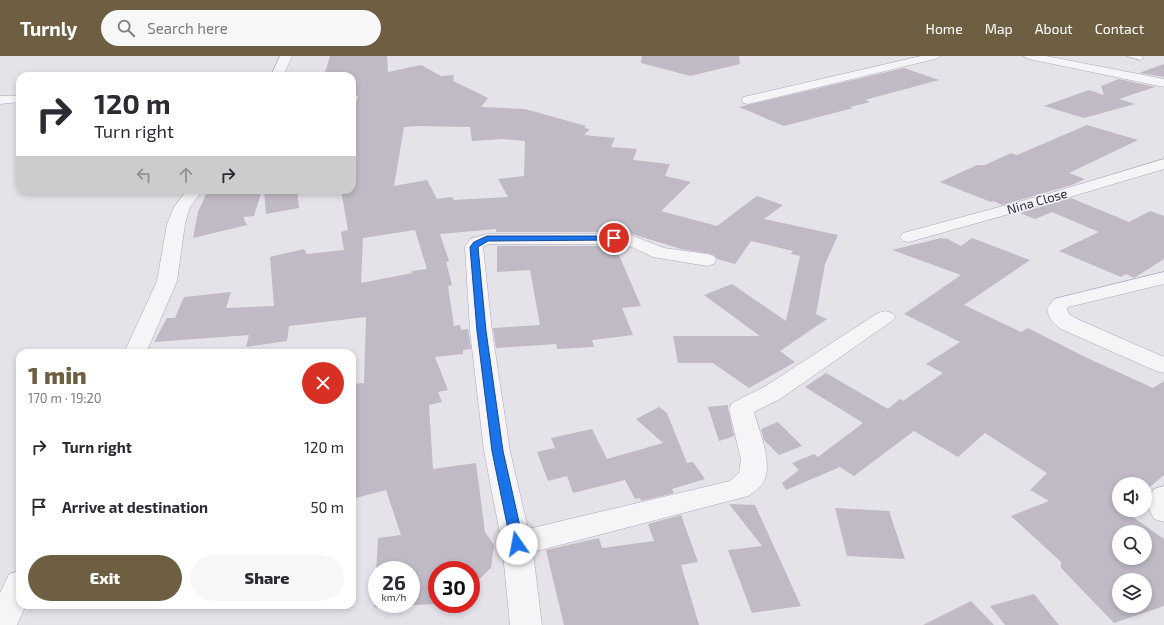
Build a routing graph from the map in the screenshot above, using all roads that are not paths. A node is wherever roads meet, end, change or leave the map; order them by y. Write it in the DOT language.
graph roads {
  1 [pos="286,56"];
  2 [pos="935,56"];
  3 [pos="1029,56"];
  4 [pos="1132,56"];
  5 [pos="1140,58"];
  6 [pos="279,72"];
  7 [pos="1164,83"];
  8 [pos="16,99"];
  9 [pos="0,100"];
  10 [pos="748,100"];
  11 [pos="1164,164"];
  12 [pos="192,194"];
  13 [pos="909,237"];
  14 [pos="707,260"];
  15 [pos="1164,278"];
  16 [pos="885,317"];
  17 [pos="137,349"];
  18 [pos="1164,366"];
  19 [pos="1164,497"];
  20 [pos="1164,511"];
  21 [pos="517,544"];
  22 [pos="16,592"];
  23 [pos="0,625"];
  24 [pos="526,625"];
  1 -- 6 [label="street"];
  2 -- 10 [label="street"];
  3 -- 7 [label="street"];
  4 -- 5 [label="lane"];
  8 -- 9 [label="street"];
  11 -- 13 [label="street, Nina Close"];
  12 -- 17 [label="street"];
  14 -- 21 [label="street"];
  15 -- 18 [label="street"];
  16 -- 21 [label="street"];
  19 -- 20 [label="street"];
  21 -- 24 [label="street"];
  22 -- 23 [label="street"];
}
